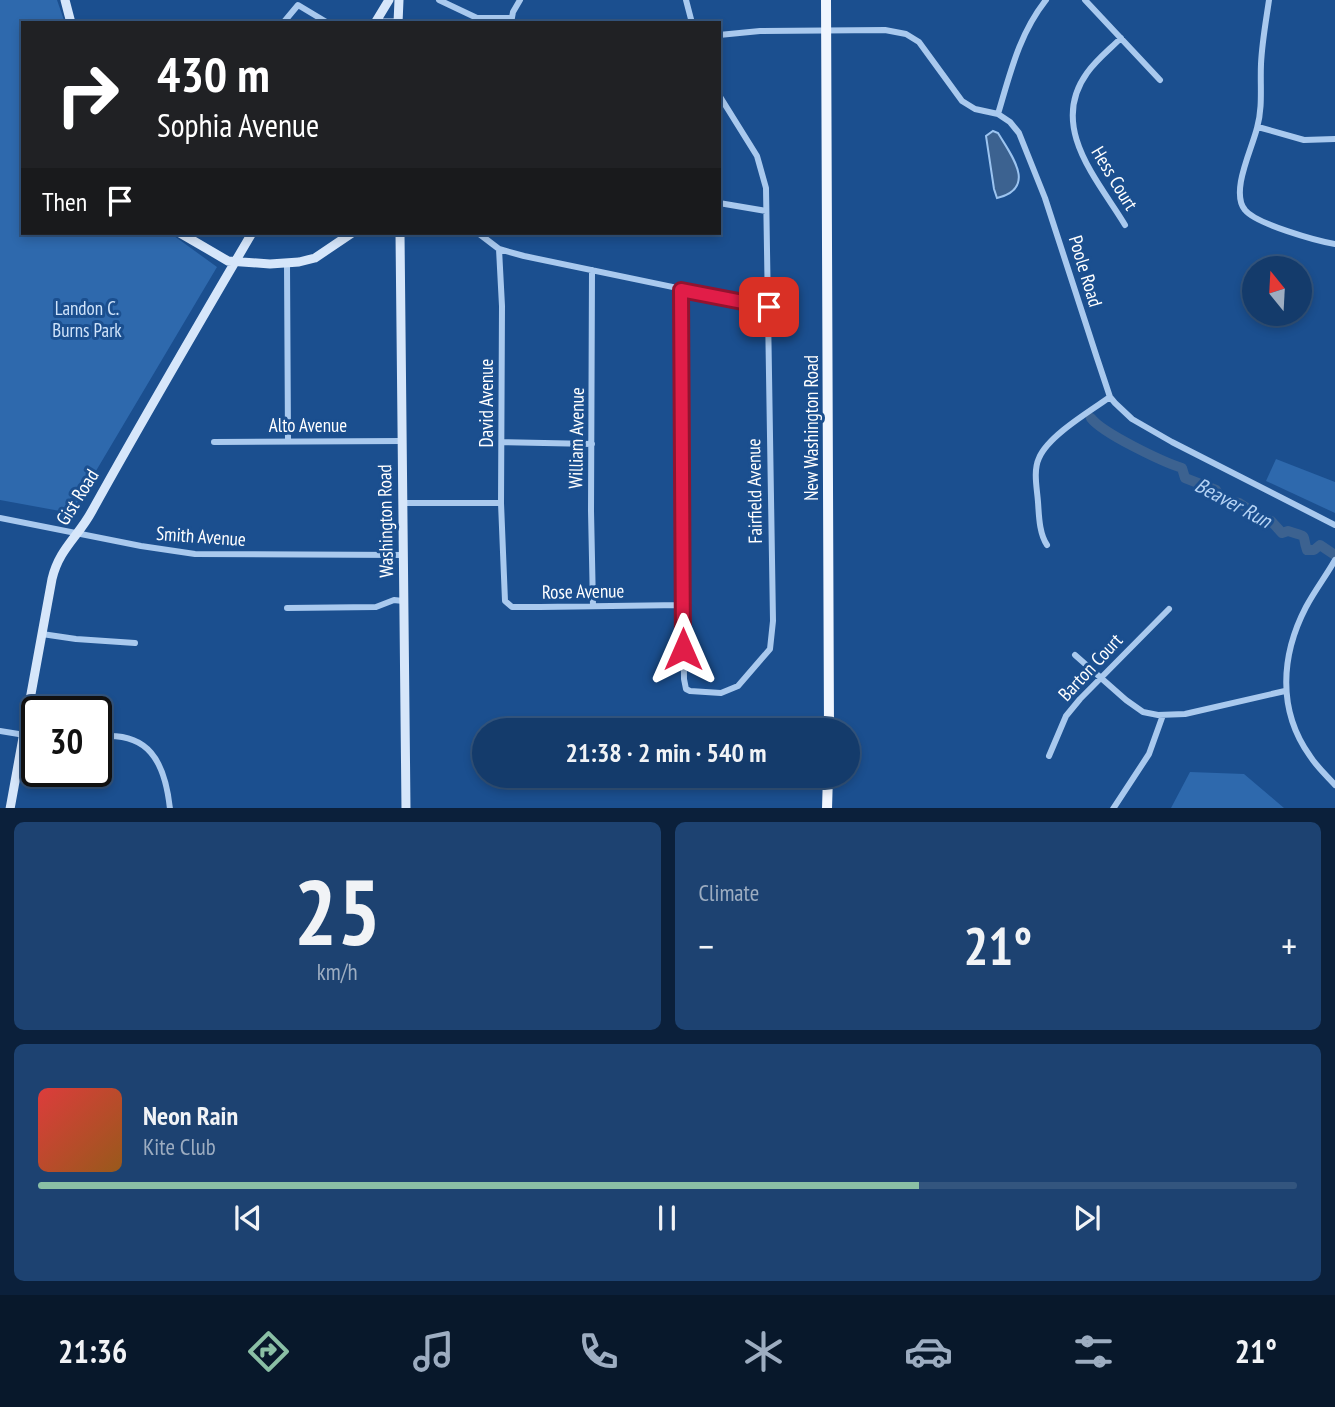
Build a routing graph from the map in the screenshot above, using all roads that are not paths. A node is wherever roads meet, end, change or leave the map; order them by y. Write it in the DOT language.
graph roads {
  1 [pos="65,0"];
  2 [pos="389,0"];
  3 [pos="399,0"];
  4 [pos="439,0"];
  5 [pos="520,0"];
  6 [pos="686,0"];
  7 [pos="826,0"];
  8 [pos="1046,0"];
  9 [pos="1085,0"];
  10 [pos="1269,0"];
  11 [pos="511,20"];
  12 [pos="70,21"];
  13 [pos="285,21"];
  14 [pos="325,21"];
  15 [pos="378,21"];
  16 [pos="398,21"];
  17 [pos="691,21"];
  18 [pos="827,30"];
  19 [pos="721,35"];
  20 [pos="1121,38"];
  21 [pos="1160,80"];
  22 [pos="721,98"];
  23 [pos="998,114"];
  24 [pos="1258,127"];
  25 [pos="1335,139"];
  26 [pos="721,203"];
  27 [pos="766,211"];
  28 [pos="1125,225"];
  29 [pos="183,235"];
  30 [pos="251,235"];
  31 [pos="349,235"];
  32 [pos="400,235"];
  33 [pos="481,235"];
  34 [pos="1335,244"];
  35 [pos="499,249"];
  36 [pos="234,263"];
  37 [pos="287,264"];
  38 [pos="592,270"];
  39 [pos="681,290"];
  40 [pos="769,307"];
  41 [pos="1110,397"];
  42 [pos="402,440"];
  43 [pos="288,441"];
  44 [pos="214,442"];
  45 [pos="502,442"];
  46 [pos="592,444"];
  47 [pos="402,502"];
  48 [pos="501,503"];
  49 [pos="0,518"];
  50 [pos="1335,525"];
  51 [pos="77,534"];
  52 [pos="1047,545"];
  53 [pos="403,555"];
  54 [pos="1335,560"];
  55 [pos="503,584"];
  56 [pos="403,601"];
  57 [pos="593,606"];
  58 [pos="682,606"];
  59 [pos="287,608"];
  60 [pos="1169,609"];
  61 [pos="42,634"];
  62 [pos="135,643"];
  63 [pos="1076,655"];
  64 [pos="1101,677"];
  65 [pos="1285,691"];
  66 [pos="31,696"];
  67 [pos="1163,715"];
  68 [pos="830,718"];
  69 [pos="0,731"];
  70 [pos="21,734"];
  71 [pos="112,735"];
  72 [pos="21,751"];
  73 [pos="1049,756"];
  74 [pos="1335,785"];
  75 [pos="828,788"];
  76 [pos="10,808"];
  77 [pos="170,808"];
  78 [pos="406,808"];
  79 [pos="827,808"];
  80 [pos="1113,808"];
  1 -- 12 [label="street"];
  2 -- 15 [label="street"];
  3 -- 16 [label="street"];
  4 -- 11 [label="street"];
  5 -- 11 [label="street"];
  6 -- 17 [label="street"];
  7 -- 18 [label="main road, New Washington Road"];
  8 -- 23 [label="street"];
  9 -- 20 [label="street"];
  10 -- 24 [label="street"];
  13 -- 14 [label="street"];
  18 -- 19 [label="street, Poole Road"];
  18 -- 23 [label="street, Poole Road"];
  18 -- 68 [label="main road, New Washington Road"];
  20 -- 21 [label="street"];
  20 -- 28 [label="street, Hess Court"];
  22 -- 27 [label="street, Fairfield Avenue"];
  23 -- 41 [label="street, Poole Road"];
  24 -- 25 [label="street"];
  24 -- 34 [label="street"];
  26 -- 27 [label="street"];
  27 -- 40 [label="street, Fairfield Avenue"];
  29 -- 36 [label="street"];
  30 -- 36 [label="street, Gist Road"];
  31 -- 37 [label="street"];
  32 -- 42 [label="street, Washington Road"];
  33 -- 35 [label="street"];
  35 -- 38 [label="street"];
  35 -- 45 [label="street, David Avenue"];
  36 -- 37 [label="street"];
  36 -- 51 [label="street, Gist Road"];
  37 -- 43 [label="street"];
  38 -- 39 [label="street"];
  38 -- 46 [label="street, William Avenue"];
  39 -- 40 [label="street"];
  39 -- 58 [label="street"];
  40 -- 58 [label="street, Fairfield Avenue"];
  41 -- 50 [label="street, Poole Road"];
  41 -- 52 [label="street"];
  42 -- 43 [label="street, Alto Avenue"];
  42 -- 47 [label="street, Washington Road"];
  43 -- 44 [label="street, Alto Avenue"];
  45 -- 46 [label="street"];
  45 -- 48 [label="street, David Avenue"];
  46 -- 57 [label="street, William Avenue"];
  47 -- 48 [label="street"];
  47 -- 53 [label="street, Washington Road"];
  48 -- 55 [label="street, David Avenue"];
  49 -- 51 [label="street, Smith Avenue"];
  51 -- 53 [label="street, Smith Avenue"];
  51 -- 61 [label="street, Gist Road"];
  53 -- 56 [label="street, Washington Road"];
  54 -- 65 [label="street"];
  55 -- 57 [label="street, Rose Avenue"];
  56 -- 59 [label="street"];
  56 -- 78 [label="street, Washington Road"];
  57 -- 58 [label="street, Rose Avenue"];
  60 -- 64 [label="street, Barton Court"];
  61 -- 62 [label="street"];
  61 -- 66 [label="street, Gist Road"];
  63 -- 64 [label="street"];
  64 -- 67 [label="street"];
  64 -- 73 [label="street, Barton Court"];
  65 -- 67 [label="street"];
  65 -- 74 [label="street"];
  67 -- 80 [label="street"];
  69 -- 70 [label="street"];
  71 -- 77 [label="street"];
  72 -- 76 [label="street, Gist Road"];
  75 -- 79 [label="main road"];
}
